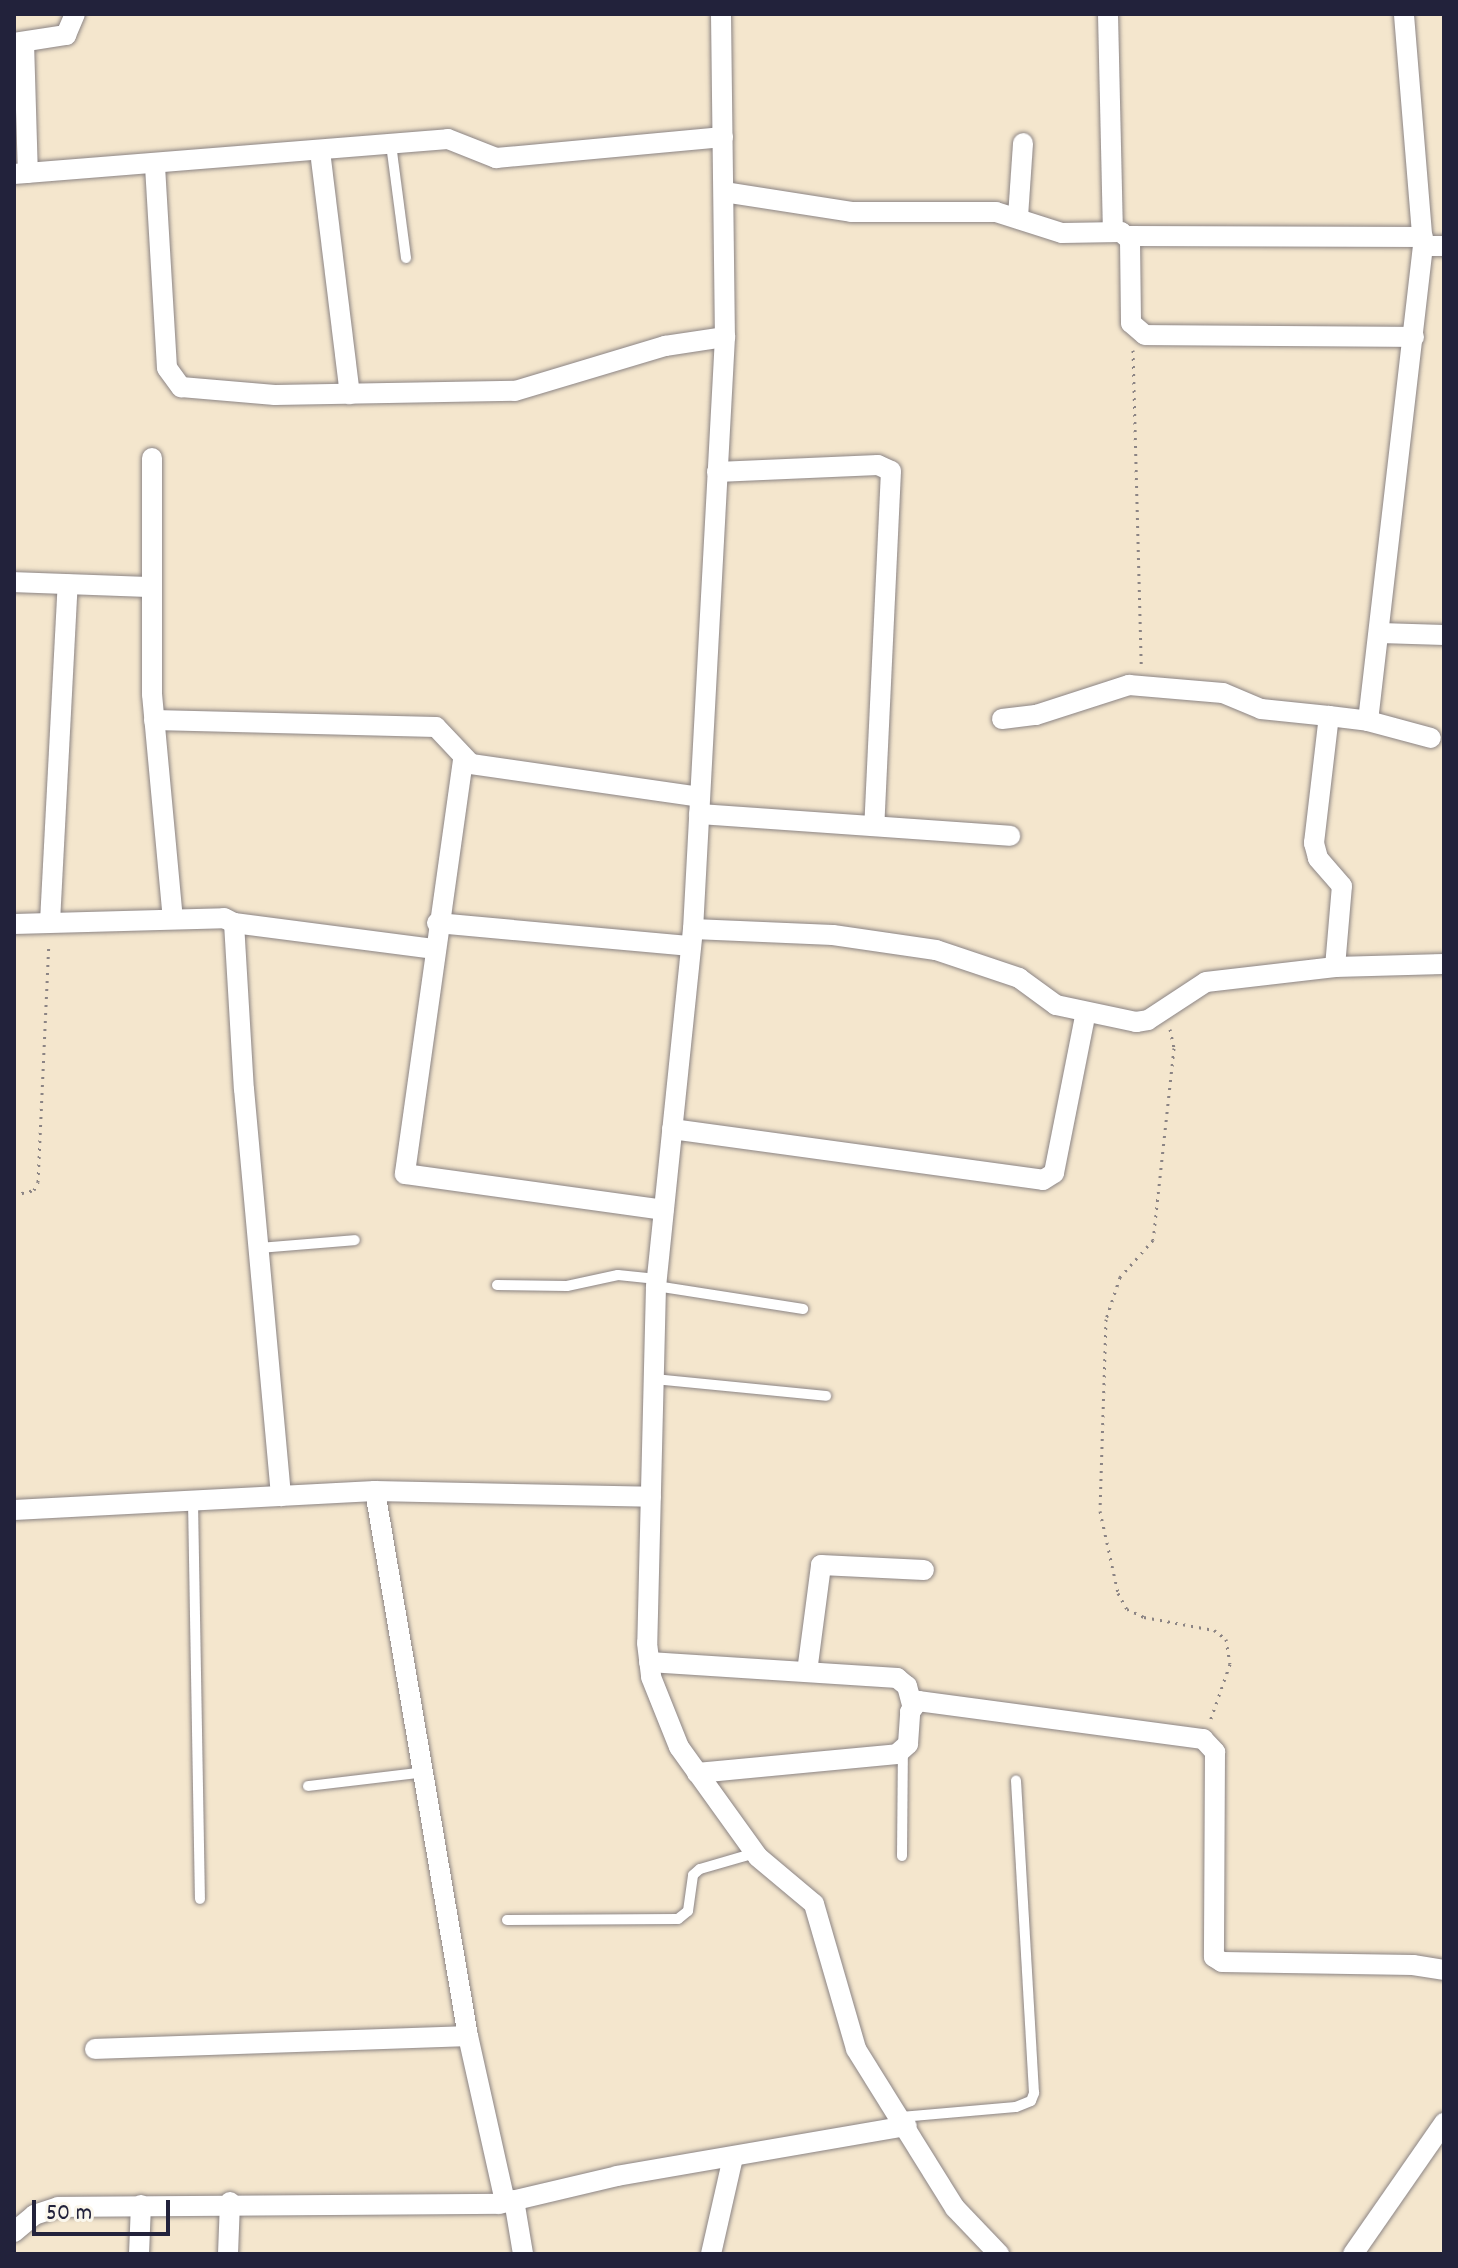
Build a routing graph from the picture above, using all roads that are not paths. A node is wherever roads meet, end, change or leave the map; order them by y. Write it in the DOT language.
graph roads {
  1 [pos="75,14"];
  2 [pos="721,14"];
  3 [pos="1108,14"];
  4 [pos="1404,14"];
  5 [pos="19,42"];
  6 [pos="723,137"];
  7 [pos="1023,143"];
  8 [pos="391,144"];
  9 [pos="320,151"];
  10 [pos="155,166"];
  11 [pos="21,173"];
  12 [pos="724,192"];
  13 [pos="1018,217"];
  14 [pos="1121,234"];
  15 [pos="1423,242"];
  16 [pos="1444,246"];
  17 [pos="406,258"];
  18 [pos="725,337"];
  19 [pos="1414,337"];
  20 [pos="350,394"];
  21 [pos="152,458"];
  22 [pos="717,472"];
  23 [pos="14,582"];
  24 [pos="68,584"];
  25 [pos="152,587"];
  26 [pos="1380,633"];
  27 [pos="1444,635"];
  28 [pos="1329,716"];
  29 [pos="1002,719"];
  30 [pos="154,720"];
  31 [pos="1368,721"];
  32 [pos="1431,738"];
  33 [pos="463,760"];
  34 [pos="699,806"];
  35 [pos="874,826"];
  36 [pos="1010,836"];
  37 [pos="173,919"];
  38 [pos="50,922"];
  39 [pos="234,923"];
  40 [pos="437,923"];
  41 [pos="14,924"];
  42 [pos="692,938"];
  43 [pos="433,949"];
  44 [pos="1444,964"];
  45 [pos="1335,967"];
  46 [pos="1086,1012"];
  47 [pos="672,1129"];
  48 [pos="664,1210"];
  49 [pos="355,1240"];
  50 [pos="258,1248"];
  51 [pos="657,1282"];
  52 [pos="497,1285"];
  53 [pos="803,1309"];
  54 [pos="654,1379"];
  55 [pos="826,1396"];
  56 [pos="375,1491"];
  57 [pos="281,1496"];
  58 [pos="651,1497"];
  59 [pos="193,1501"];
  60 [pos="14,1510"];
  61 [pos="924,1570"];
  62 [pos="649,1662"];
  63 [pos="807,1672"];
  64 [pos="912,1705"];
  65 [pos="903,1750"];
  66 [pos="427,1771"];
  67 [pos="697,1773"];
  68 [pos="1016,1781"];
  69 [pos="308,1786"];
  70 [pos="755,1853"];
  71 [pos="902,1856"];
  72 [pos="200,1899"];
  73 [pos="507,1920"];
  74 [pos="1444,1970"];
  75 [pos="468,2036"];
  76 [pos="95,2049"];
  77 [pos="904,2122"];
  78 [pos="1444,2123"];
  79 [pos="733,2157"];
  80 [pos="509,2201"];
  81 [pos="230,2202"];
  82 [pos="141,2205"];
  83 [pos="14,2232"];
  84 [pos="139,2254"];
  85 [pos="228,2254"];
  86 [pos="523,2254"];
  87 [pos="711,2254"];
  88 [pos="999,2254"];
  89 [pos="1353,2254"];
  1 -- 5 [label="street"];
  2 -- 6 [label="street"];
  3 -- 14 [label="street"];
  4 -- 15 [label="street"];
  5 -- 11 [label="street"];
  6 -- 8 [label="street"];
  6 -- 12 [label="street"];
  7 -- 13 [label="street"];
  8 -- 9 [label="street"];
  8 -- 17 [label="lane"];
  9 -- 10 [label="street"];
  9 -- 20 [label="street"];
  10 -- 11 [label="street"];
  10 -- 20 [label="street"];
  12 -- 13 [label="street"];
  12 -- 18 [label="street"];
  13 -- 14 [label="street"];
  14 -- 15 [label="street"];
  14 -- 19 [label="street"];
  15 -- 16 [label="street"];
  15 -- 19 [label="street"];
  18 -- 20 [label="street"];
  18 -- 22 [label="street"];
  19 -- 26 [label="street"];
  21 -- 25 [label="street"];
  22 -- 34 [label="street"];
  22 -- 35 [label="street"];
  23 -- 24 [label="street"];
  24 -- 25 [label="street"];
  24 -- 38 [label="street"];
  25 -- 30 [label="street"];
  26 -- 27 [label="street"];
  26 -- 31 [label="street"];
  28 -- 29 [label="street"];
  28 -- 31 [label="street"];
  28 -- 45 [label="street"];
  30 -- 33 [label="street"];
  30 -- 37 [label="street"];
  31 -- 32 [label="street"];
  33 -- 34 [label="street"];
  33 -- 40 [label="street"];
  34 -- 35 [label="street"];
  34 -- 42 [label="street"];
  35 -- 36 [label="street"];
  37 -- 38 [label="street"];
  37 -- 39 [label="street"];
  38 -- 41 [label="street"];
  39 -- 43 [label="street"];
  39 -- 50 [label="street"];
  40 -- 42 [label="street"];
  40 -- 43 [label="street"];
  42 -- 46 [label="street"];
  42 -- 47 [label="street"];
  43 -- 48 [label="street"];
  44 -- 45 [label="street"];
  45 -- 46 [label="street"];
  46 -- 47 [label="street"];
  47 -- 48 [label="street"];
  48 -- 51 [label="street"];
  49 -- 50 [label="lane"];
  50 -- 57 [label="street"];
  51 -- 52 [label="lane"];
  51 -- 53 [label="lane"];
  51 -- 54 [label="street"];
  54 -- 55 [label="lane"];
  54 -- 58 [label="street"];
  56 -- 57 [label="street"];
  56 -- 58 [label="street"];
  56 -- 66 [label="street"];
  57 -- 59 [label="street"];
  58 -- 62 [label="street"];
  59 -- 60 [label="street"];
  59 -- 72 [label="lane"];
  61 -- 63 [label="street"];
  62 -- 63 [label="street"];
  62 -- 67 [label="street"];
  63 -- 64 [label="street"];
  64 -- 65 [label="street"];
  64 -- 74 [label="street"];
  65 -- 67 [label="street"];
  65 -- 71 [label="lane"];
  66 -- 69 [label="lane"];
  66 -- 75 [label="street"];
  67 -- 70 [label="street"];
  68 -- 77 [label="lane"];
  70 -- 73 [label="lane"];
  70 -- 77 [label="street"];
  75 -- 76 [label="street"];
  75 -- 80 [label="street"];
  77 -- 79 [label="street"];
  77 -- 88 [label="street"];
  78 -- 89 [label="street"];
  79 -- 80 [label="street"];
  79 -- 87 [label="street"];
  80 -- 81 [label="street"];
  80 -- 86 [label="street"];
  81 -- 82 [label="street"];
  81 -- 85 [label="street"];
  82 -- 83 [label="street"];
  82 -- 84 [label="street"];
}
